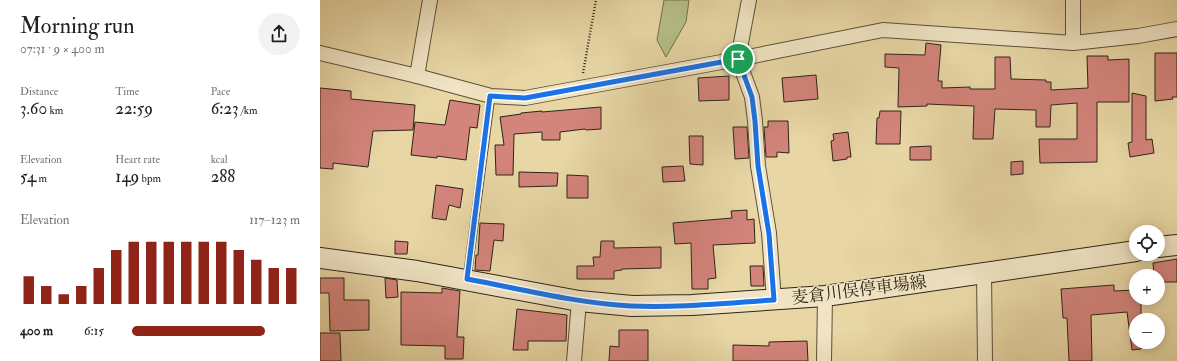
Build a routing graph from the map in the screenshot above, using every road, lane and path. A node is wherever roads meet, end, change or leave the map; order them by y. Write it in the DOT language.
graph roads {
  1 [pos="430,0"];
  2 [pos="596,0"];
  3 [pos="749,0"];
  4 [pos="1072,0"];
  5 [pos="1177,29"];
  6 [pos="1073,43"];
  7 [pos="320,53"];
  8 [pos="738,59"];
  9 [pos="417,76"];
  10 [pos="581,88"];
  11 [pos="490,96"];
  12 [pos="1177,244"];
  13 [pos="1165,246"];
  14 [pos="1129,252"];
  15 [pos="320,258"];
  16 [pos="984,273"];
  17 [pos="467,279"];
  18 [pos="825,296"];
  19 [pos="579,300"];
  20 [pos="774,300"];
  21 [pos="574,361"];
  22 [pos="824,361"];
  23 [pos="985,361"];
  1 -- 9 [label="street"];
  2 -- 10 [label="path"];
  3 -- 8 [label="street"];
  4 -- 6 [label="street"];
  5 -- 6 [label="street"];
  6 -- 8 [label="street"];
  7 -- 9 [label="street"];
  8 -- 10 [label="street"];
  8 -- 20 [label="street"];
  9 -- 11 [label="street"];
  10 -- 11 [label="street"];
  11 -- 17 [label="lane"];
  12 -- 13 [label="main road"];
  14 -- 16 [label="main road, 麦倉川俣停車場線"];
  15 -- 17 [label="main road, 麦倉川俣停車場線"];
  16 -- 18 [label="main road, 麦倉川俣停車場線"];
  16 -- 23 [label="street"];
  17 -- 19 [label="main road, 麦倉川俣停車場線"];
  18 -- 20 [label="main road, 麦倉川俣停車場線"];
  18 -- 22 [label="street"];
  19 -- 20 [label="main road, 麦倉川俣停車場線"];
  19 -- 21 [label="street"];
}
